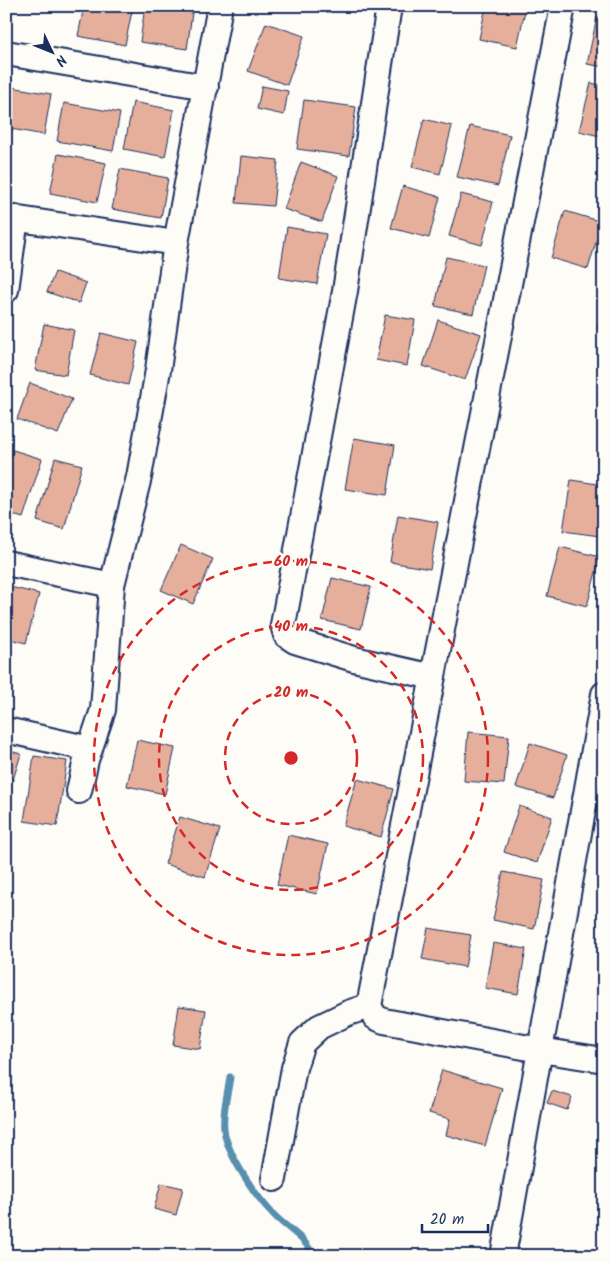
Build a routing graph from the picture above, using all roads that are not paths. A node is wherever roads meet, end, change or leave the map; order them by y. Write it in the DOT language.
graph roads {
  1 [pos="220,6"];
  2 [pos="388,6"];
  3 [pos="563,6"];
  4 [pos="6,53"];
  5 [pos="206,87"];
  6 [pos="11,218"];
  7 [pos="176,243"];
  8 [pos="6,290"];
  9 [pos="6,562"];
  10 [pos="112,585"];
  11 [pos="433,677"];
  12 [pos="604,694"];
  13 [pos="6,730"];
  14 [pos="90,749"];
  15 [pos="79,791"];
  16 [pos="369,1006"];
  17 [pos="540,1050"];
  18 [pos="604,1060"];
  19 [pos="274,1179"];
  20 [pos="503,1256"];
  1 -- 5 [label="street"];
  2 -- 11 [label="street"];
  3 -- 11 [label="street"];
  4 -- 5 [label="street"];
  5 -- 7 [label="street"];
  6 -- 7 [label="street"];
  6 -- 8 [label="street"];
  7 -- 10 [label="street"];
  9 -- 10 [label="street"];
  10 -- 14 [label="street"];
  11 -- 16 [label="street"];
  12 -- 17 [label="street"];
  13 -- 14 [label="street"];
  14 -- 15 [label="street"];
  16 -- 17 [label="street"];
  16 -- 19 [label="street"];
  17 -- 18 [label="street"];
  17 -- 20 [label="street"];
}
